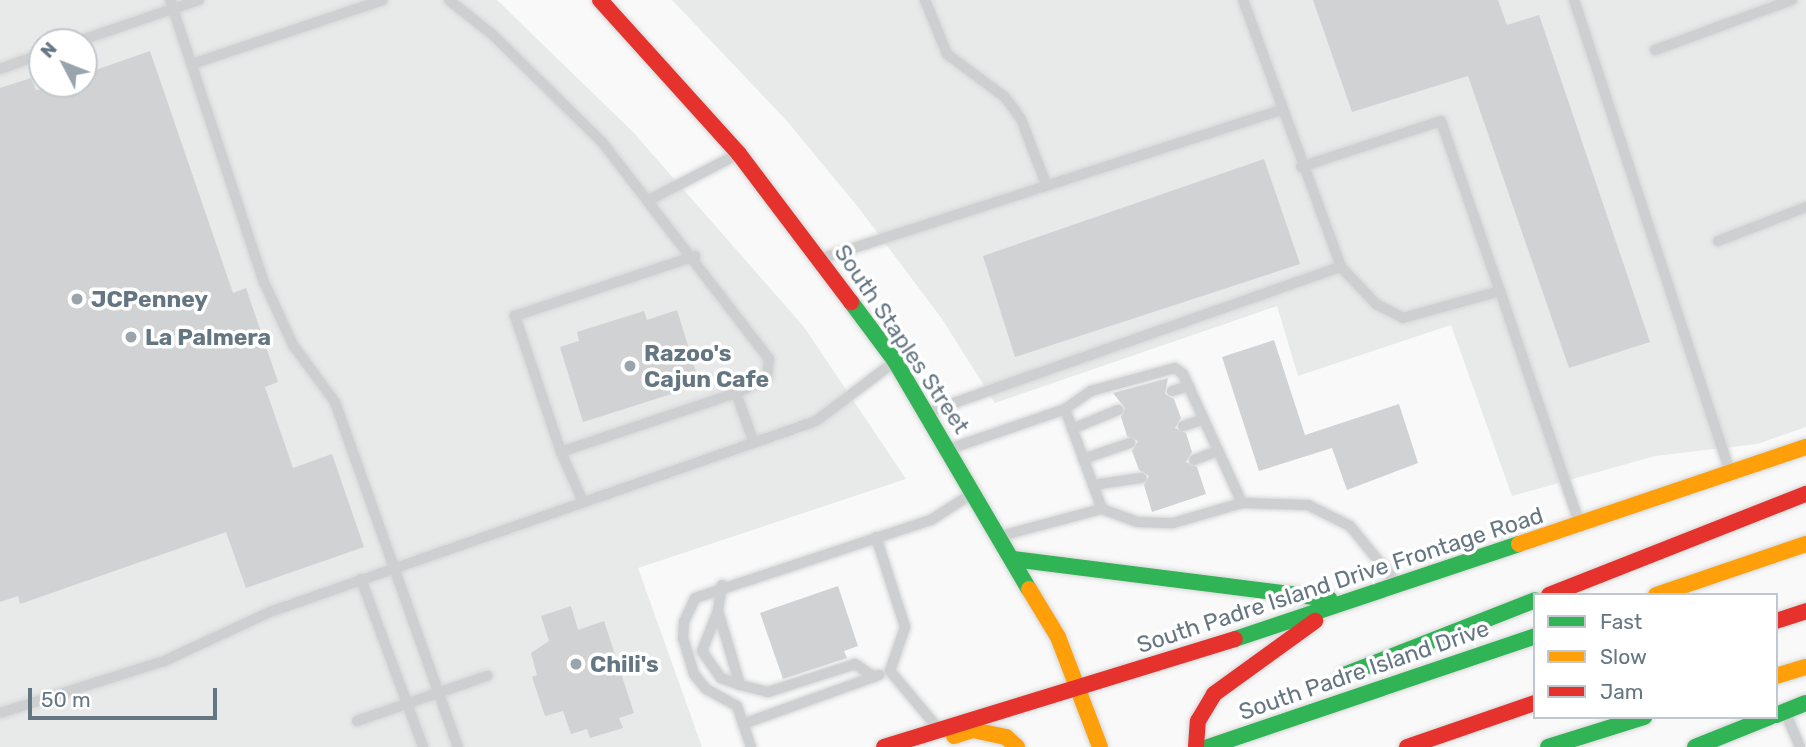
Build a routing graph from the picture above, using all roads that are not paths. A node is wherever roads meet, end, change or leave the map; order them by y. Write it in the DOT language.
graph roads {
  1 [pos="199,0"];
  2 [pos="383,0"];
  3 [pos="449,0"];
  4 [pos="600,0"];
  5 [pos="925,0"];
  6 [pos="1243,0"];
  7 [pos="1574,0"];
  8 [pos="1792,0"];
  9 [pos="172,4"];
  10 [pos="98,33"];
  11 [pos="1655,50"];
  12 [pos="28,59"];
  13 [pos="191,64"];
  14 [pos="0,69"];
  15 [pos="1282,110"];
  16 [pos="739,154"];
  17 [pos="1301,167"];
  18 [pos="1046,184"];
  19 [pos="646,201"];
  20 [pos="1806,207"];
  21 [pos="1718,242"];
  22 [pos="695,256"];
  23 [pos="821,259"];
  24 [pos="1341,267"];
  25 [pos="1500,291"];
  26 [pos="895,361"];
  27 [pos="1189,386"];
  28 [pos="1172,391"];
  29 [pos="736,393"];
  30 [pos="1065,409"];
  31 [pos="1118,410"];
  32 [pos="928,412"];
  33 [pos="1204,419"];
  34 [pos="1183,426"];
  35 [pos="1072,429"];
  36 [pos="754,443"];
  37 [pos="1130,443"];
  38 [pos="1806,447"];
  39 [pos="950,449"];
  40 [pos="561,452"];
  41 [pos="1219,452"];
  42 [pos="1083,459"];
  43 [pos="1194,460"];
  44 [pos="1730,473"];
  45 [pos="1141,478"];
  46 [pos="1093,485"];
  47 [pos="974,492"];
  48 [pos="1806,494"];
  49 [pos="583,502"];
  50 [pos="1242,503"];
  51 [pos="1102,509"];
  52 [pos="1580,524"];
  53 [pos="1001,536"];
  54 [pos="876,537"];
  55 [pos="1806,544"];
  56 [pos="1013,559"];
  57 [pos="393,568"];
  58 [pos="361,579"];
  59 [pos="1397,583"];
  60 [pos="722,585"];
  61 [pos="1554,593"];
  62 [pos="1662,593"];
  63 [pos="1344,599"];
  64 [pos="1533,601"];
  65 [pos="718,611"];
  66 [pos="1806,611"];
  67 [pos="1778,620"];
  68 [pos="1533,637"];
  69 [pos="1806,667"];
  70 [pos="890,671"];
  71 [pos="1778,676"];
  72 [pos="487,677"];
  73 [pos="874,677"];
  74 [pos="740,685"];
  75 [pos="1081,689"];
  76 [pos="439,693"];
  77 [pos="1806,703"];
  78 [pos="407,704"];
  79 [pos="1533,704"];
  80 [pos="0,713"];
  81 [pos="1778,714"];
  82 [pos="1778,715"];
  83 [pos="1638,719"];
  84 [pos="1765,719"];
  85 [pos="357,721"];
  86 [pos="743,724"];
  87 [pos="1265,728"];
  88 [pos="940,730"];
  89 [pos="423,747"];
  90 [pos="458,747"];
  91 [pos="751,747"];
  92 [pos="884,747"];
  93 [pos="921,747"];
  94 [pos="1017,747"];
  95 [pos="1100,747"];
  96 [pos="1196,747"];
  97 [pos="1208,747"];
  98 [pos="1407,747"];
  99 [pos="1548,747"];
  100 [pos="1695,747"];
  101 [pos="1800,747"];
  1 -- 9 [label="lane"];
  2 -- 13 [label="lane"];
  3 -- 19 [label="lane"];
  4 -- 16 [label="main road, South Staples Street"];
  5 -- 18 [label="lane"];
  6 -- 15 [label="lane"];
  7 -- 44 [label="lane"];
  8 -- 11 [label="lane"];
  9 -- 10 [label="lane"];
  9 -- 13 [label="lane"];
  12 -- 14 [label="lane"];
  13 -- 57 [label="lane"];
  15 -- 17 [label="lane"];
  15 -- 18 [label="lane"];
  16 -- 19 [label="lane"];
  16 -- 23 [label="main road, South Staples Street"];
  17 -- 24 [label="lane"];
  17 -- 25 [label="lane"];
  18 -- 23 [label="lane"];
  19 -- 22 [label="lane"];
  20 -- 21 [label="lane"];
  22 -- 29 [label="lane"];
  22 -- 40 [label="lane"];
  23 -- 26 [label="main road, South Staples Street"];
  24 -- 25 [label="lane"];
  24 -- 32 [label="lane"];
  25 -- 52 [label="lane"];
  26 -- 32 [label="main road, South Staples Street"];
  26 -- 36 [label="lane"];
  27 -- 28 [label="lane"];
  27 -- 30 [label="lane"];
  27 -- 33 [label="lane"];
  29 -- 36 [label="lane"];
  29 -- 40 [label="lane"];
  30 -- 35 [label="lane"];
  30 -- 39 [label="lane"];
  31 -- 35 [label="lane"];
  32 -- 39 [label="main road, South Staples Street"];
  33 -- 34 [label="lane"];
  33 -- 41 [label="lane"];
  35 -- 42 [label="lane"];
  36 -- 49 [label="lane"];
  37 -- 42 [label="lane"];
  38 -- 44 [label="main road, South Padre Island Drive Frontage Road"];
  39 -- 47 [label="main road, South Staples Street"];
  40 -- 49 [label="lane"];
  41 -- 43 [label="lane"];
  41 -- 50 [label="lane"];
  42 -- 46 [label="lane"];
  44 -- 52 [label="main road, South Padre Island Drive Frontage Road"];
  45 -- 46 [label="lane"];
  46 -- 51 [label="lane"];
  47 -- 53 [label="main road, South Staples Street"];
  47 -- 54 [label="lane"];
  48 -- 61 [label="main road"];
  49 -- 57 [label="lane"];
  50 -- 51 [label="lane"];
  50 -- 59 [label="lane"];
  51 -- 53 [label="lane"];
  52 -- 59 [label="main road, South Padre Island Drive Frontage Road"];
  53 -- 56 [label="main road, South Staples Street"];
  54 -- 60 [label="lane"];
  54 -- 70 [label="lane"];
  55 -- 62 [label="main road"];
  56 -- 63 [label="main road"];
  56 -- 75 [label="main road, South Staples Street"];
  57 -- 58 [label="lane"];
  57 -- 76 [label="lane"];
  58 -- 78 [label="lane"];
  58 -- 80 [label="lane"];
  59 -- 63 [label="main road, South Padre Island Drive Frontage Road"];
  60 -- 65 [label="lane"];
  60 -- 86 [label="lane"];
  63 -- 75 [label="main road, South Padre Island Drive Frontage Road"];
  63 -- 96 [label="main road"];
  64 -- 87 [label="main road"];
  65 -- 74 [label="lane"];
  65 -- 74 [label="lane"];
  66 -- 67 [label="main road"];
  68 -- 87 [label="main road, South Padre Island Drive"];
  69 -- 71 [label="main road"];
  70 -- 73 [label="lane"];
  70 -- 88 [label="lane"];
  72 -- 76 [label="lane"];
  73 -- 74 [label="lane"];
  73 -- 86 [label="lane"];
  75 -- 88 [label="main road, South Padre Island Drive Frontage Road"];
  75 -- 95 [label="main road, South Staples Street"];
  76 -- 78 [label="lane"];
  76 -- 90 [label="lane"];
  77 -- 81 [label="main road"];
  78 -- 85 [label="lane"];
  78 -- 89 [label="lane"];
  79 -- 98 [label="main road"];
  82 -- 101 [label="lane"];
  83 -- 99 [label="main road"];
  84 -- 100 [label="main road"];
  86 -- 91 [label="lane"];
  87 -- 97 [label="main road, South Padre Island Drive"];
  88 -- 92 [label="main road, South Padre Island Drive Frontage Road"];
  93 -- 94 [label="main road"];
}
